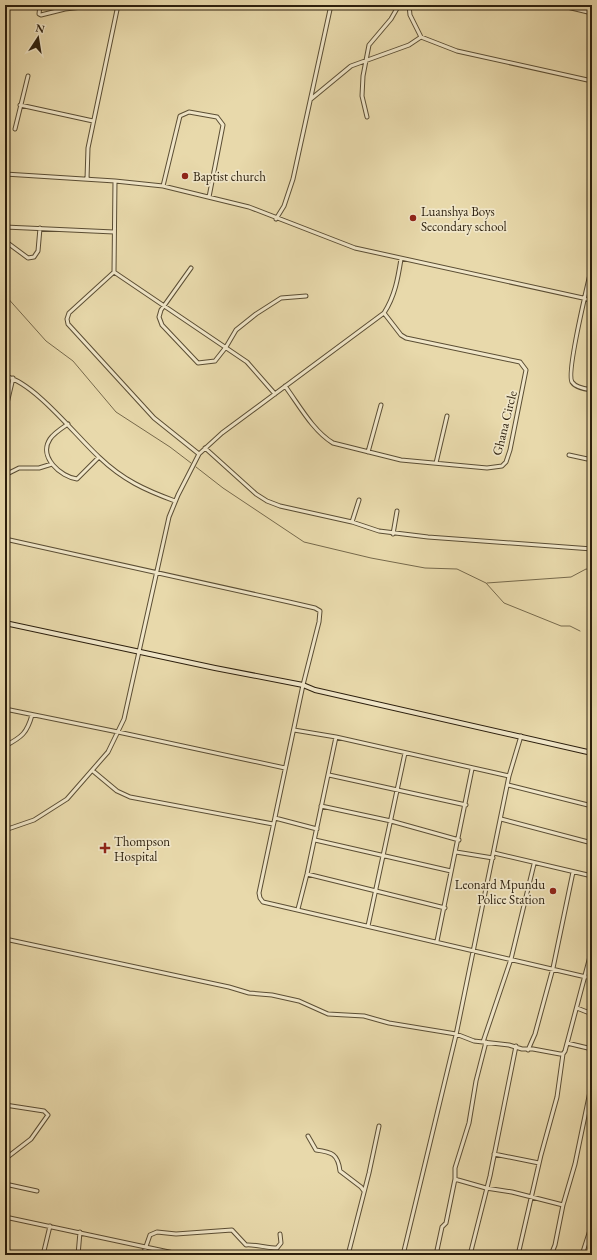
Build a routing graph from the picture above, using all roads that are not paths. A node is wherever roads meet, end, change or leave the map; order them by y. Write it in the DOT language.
graph roads {
  1 [pos="40,5"];
  2 [pos="99,5"];
  3 [pos="118,5"];
  4 [pos="331,5"];
  5 [pos="399,5"];
  6 [pos="409,5"];
  7 [pos="561,5"];
  8 [pos="592,13"];
  9 [pos="421,37"];
  10 [pos="365,61"];
  11 [pos="28,76"];
  12 [pos="592,81"];
  13 [pos="312,99"];
  14 [pos="20,105"];
  15 [pos="367,117"];
  16 [pos="93,121"];
  17 [pos="15,129"];
  18 [pos="5,174"];
  19 [pos="87,179"];
  20 [pos="115,180"];
  21 [pos="163,186"];
  22 [pos="210,197"];
  23 [pos="276,218"];
  24 [pos="5,227"];
  25 [pos="40,228"];
  26 [pos="114,232"];
  27 [pos="5,241"];
  28 [pos="401,259"];
  29 [pos="592,266"];
  30 [pos="191,268"];
  31 [pos="114,272"];
  32 [pos="306,296"];
  33 [pos="585,298"];
  34 [pos="592,300"];
  35 [pos="165,306"];
  36 [pos="384,313"];
  37 [pos="226,347"];
  38 [pos="5,376"];
  39 [pos="13,378"];
  40 [pos="285,386"];
  41 [pos="592,390"];
  42 [pos="275,394"];
  43 [pos="381,405"];
  44 [pos="5,412"];
  45 [pos="447,416"];
  46 [pos="68,424"];
  47 [pos="205,448"];
  48 [pos="368,452"];
  49 [pos="199,454"];
  50 [pos="569,455"];
  51 [pos="99,457"];
  52 [pos="592,460"];
  53 [pos="436,463"];
  54 [pos="52,464"];
  55 [pos="5,474"];
  56 [pos="359,500"];
  57 [pos="175,501"];
  58 [pos="397,511"];
  59 [pos="352,522"];
  60 [pos="393,534"];
  61 [pos="5,539"];
  62 [pos="592,549"];
  63 [pos="156,573"];
  64 [pos="5,623"];
  65 [pos="139,651"];
  66 [pos="303,685"];
  67 [pos="5,709"];
  68 [pos="32,715"];
  69 [pos="294,730"];
  70 [pos="118,732"];
  71 [pos="522,736"];
  72 [pos="336,737"];
  73 [pos="5,746"];
  74 [pos="592,752"];
  75 [pos="405,753"];
  76 [pos="286,765"];
  77 [pos="472,769"];
  78 [pos="93,771"];
  79 [pos="329,774"];
  80 [pos="509,776"];
  81 [pos="508,785"];
  82 [pos="398,790"];
  83 [pos="466,805"];
  84 [pos="321,806"];
  85 [pos="592,806"];
  86 [pos="275,818"];
  87 [pos="501,819"];
  88 [pos="391,821"];
  89 [pos="273,824"];
  90 [pos="318,829"];
  91 [pos="5,830"];
  92 [pos="315,840"];
  93 [pos="458,840"];
  94 [pos="592,842"];
  95 [pos="456,852"];
  96 [pos="494,853"];
  97 [pos="384,857"];
  98 [pos="493,858"];
  99 [pos="534,864"];
  100 [pos="451,871"];
  101 [pos="573,872"];
  102 [pos="308,874"];
  103 [pos="592,876"];
  104 [pos="377,891"];
  105 [pos="444,908"];
  106 [pos="298,909"];
  107 [pos="368,926"];
  108 [pos="5,939"];
  109 [pos="437,941"];
  110 [pos="592,948"];
  111 [pos="473,950"];
  112 [pos="511,959"];
  113 [pos="554,968"];
  114 [pos="586,977"];
  115 [pos="577,1008"];
  116 [pos="592,1014"];
  117 [pos="456,1034"];
  118 [pos="485,1042"];
  119 [pos="567,1043"];
  120 [pos="516,1046"];
  121 [pos="592,1049"];
  122 [pos="528,1050"];
  123 [pos="564,1054"];
  124 [pos="592,1082"];
  125 [pos="5,1105"];
  126 [pos="379,1126"];
  127 [pos="308,1136"];
  128 [pos="494,1154"];
  129 [pos="5,1159"];
  130 [pos="539,1163"];
  131 [pos="455,1179"];
  132 [pos="5,1184"];
  133 [pos="486,1188"];
  134 [pos="36,1191"];
  135 [pos="364,1191"];
  136 [pos="532,1197"];
  137 [pos="563,1205"];
  138 [pos="5,1217"];
  139 [pos="592,1224"];
  140 [pos="50,1226"];
  141 [pos="80,1232"];
  142 [pos="280,1234"];
  143 [pos="5,1247"];
  144 [pos="145,1247"];
  145 [pos="5,1254"];
  146 [pos="43,1255"];
  147 [pos="78,1255"];
  148 [pos="143,1255"];
  149 [pos="183,1255"];
  150 [pos="348,1255"];
  151 [pos="403,1255"];
  152 [pos="436,1255"];
  153 [pos="470,1255"];
  154 [pos="518,1255"];
  155 [pos="551,1255"];
  156 [pos="582,1255"];
  1 -- 2 [label="street"];
  3 -- 16 [label="street"];
  4 -- 13 [label="street"];
  5 -- 10 [label="street"];
  6 -- 9 [label="street"];
  7 -- 8 [label="street"];
  9 -- 10 [label="street"];
  9 -- 12 [label="street"];
  10 -- 13 [label="street"];
  10 -- 15 [label="street"];
  11 -- 14 [label="street"];
  13 -- 23 [label="street"];
  14 -- 16 [label="street"];
  14 -- 17 [label="street"];
  16 -- 19 [label="street"];
  18 -- 19 [label="street"];
  19 -- 20 [label="street"];
  20 -- 21 [label="street"];
  20 -- 26 [label="street"];
  21 -- 22 [label="street"];
  21 -- 22 [label="street"];
  22 -- 23 [label="street"];
  23 -- 28 [label="street"];
  24 -- 25 [label="street"];
  25 -- 26 [label="street"];
  25 -- 27 [label="street"];
  26 -- 31 [label="street"];
  28 -- 33 [label="street"];
  28 -- 36 [label="street"];
  29 -- 33 [label="street"];
  30 -- 35 [label="street"];
  31 -- 35 [label="street"];
  31 -- 49 [label="street"];
  32 -- 37 [label="street"];
  33 -- 34 [label="street"];
  33 -- 41 [label="street"];
  35 -- 37 [label="street"];
  35 -- 37 [label="street"];
  36 -- 40 [label="street"];
  36 -- 53 [label="street, Ghana Circle"];
  37 -- 42 [label="street"];
  38 -- 39 [label="street"];
  39 -- 44 [label="street"];
  39 -- 46 [label="street"];
  40 -- 42 [label="street"];
  40 -- 48 [label="street, Ghana Circle"];
  42 -- 47 [label="street"];
  43 -- 48 [label="street"];
  45 -- 53 [label="street"];
  46 -- 51 [label="street"];
  46 -- 54 [label="street"];
  47 -- 49 [label="street"];
  47 -- 59 [label="street"];
  48 -- 53 [label="street, Ghana Circle"];
  49 -- 57 [label="street"];
  50 -- 52 [label="street"];
  51 -- 54 [label="street"];
  51 -- 57 [label="street"];
  54 -- 55 [label="street"];
  56 -- 59 [label="street"];
  57 -- 63 [label="street"];
  58 -- 60 [label="street"];
  59 -- 60 [label="street"];
  60 -- 62 [label="street"];
  61 -- 63 [label="street"];
  63 -- 65 [label="street"];
  63 -- 66 [label="street"];
  64 -- 65 [label="street"];
  65 -- 66 [label="street"];
  65 -- 70 [label="street"];
  66 -- 69 [label="street"];
  66 -- 71 [label="street"];
  67 -- 68 [label="street"];
  68 -- 70 [label="street"];
  68 -- 73 [label="street"];
  69 -- 72 [label="street"];
  69 -- 76 [label="street"];
  70 -- 76 [label="street"];
  70 -- 78 [label="street"];
  71 -- 74 [label="street"];
  71 -- 80 [label="street"];
  72 -- 75 [label="street"];
  72 -- 79 [label="street"];
  75 -- 77 [label="street"];
  75 -- 82 [label="street"];
  76 -- 86 [label="street"];
  77 -- 80 [label="street"];
  77 -- 83 [label="street"];
  78 -- 89 [label="street"];
  78 -- 91 [label="street"];
  79 -- 82 [label="street"];
  79 -- 84 [label="street"];
  80 -- 81 [label="street"];
  81 -- 85 [label="street"];
  81 -- 87 [label="street"];
  82 -- 83 [label="street"];
  82 -- 88 [label="street"];
  83 -- 93 [label="street"];
  84 -- 88 [label="street"];
  84 -- 90 [label="street"];
  86 -- 89 [label="street"];
  86 -- 90 [label="street"];
  87 -- 94 [label="street"];
  87 -- 96 [label="street"];
  88 -- 93 [label="street"];
  88 -- 97 [label="street"];
  89 -- 106 [label="street"];
  90 -- 92 [label="street"];
  92 -- 97 [label="street"];
  92 -- 102 [label="street"];
  93 -- 95 [label="street"];
  95 -- 98 [label="street"];
  95 -- 100 [label="street"];
  96 -- 98 [label="street"];
  96 -- 99 [label="street"];
  97 -- 100 [label="street"];
  97 -- 104 [label="street"];
  98 -- 111 [label="street"];
  99 -- 101 [label="street"];
  99 -- 112 [label="street"];
  100 -- 105 [label="street"];
  101 -- 103 [label="street"];
  101 -- 113 [label="street"];
  102 -- 104 [label="street"];
  102 -- 106 [label="street"];
  104 -- 105 [label="street"];
  104 -- 107 [label="street"];
  105 -- 109 [label="street"];
  106 -- 107 [label="street"];
  107 -- 109 [label="street"];
  108 -- 117 [label="street"];
  109 -- 111 [label="street"];
  110 -- 114 [label="street"];
  111 -- 112 [label="street"];
  111 -- 117 [label="street"];
  112 -- 113 [label="street"];
  112 -- 118 [label="street"];
  113 -- 114 [label="street"];
  113 -- 122 [label="street"];
  114 -- 115 [label="street"];
  115 -- 116 [label="street"];
  115 -- 119 [label="street"];
  117 -- 118 [label="street"];
  117 -- 151 [label="street"];
  118 -- 120 [label="street"];
  118 -- 131 [label="street"];
  119 -- 121 [label="street"];
  119 -- 123 [label="street"];
  120 -- 122 [label="street"];
  120 -- 128 [label="street"];
  122 -- 123 [label="street"];
  123 -- 130 [label="street"];
  124 -- 137 [label="street"];
  125 -- 129 [label="street"];
  126 -- 135 [label="street"];
  127 -- 135 [label="street"];
  128 -- 130 [label="street"];
  128 -- 133 [label="street"];
  130 -- 136 [label="street"];
  131 -- 133 [label="street"];
  131 -- 152 [label="street"];
  132 -- 134 [label="street"];
  133 -- 136 [label="street"];
  133 -- 153 [label="street"];
  135 -- 150 [label="street"];
  136 -- 137 [label="street"];
  136 -- 154 [label="street"];
  137 -- 155 [label="street"];
  138 -- 140 [label="street"];
  139 -- 156 [label="street"];
  140 -- 141 [label="street"];
  140 -- 146 [label="street"];
  141 -- 144 [label="street"];
  141 -- 147 [label="street"];
  142 -- 144 [label="street"];
  143 -- 145 [label="street"];
  144 -- 148 [label="street"];
  144 -- 149 [label="street"];
}
